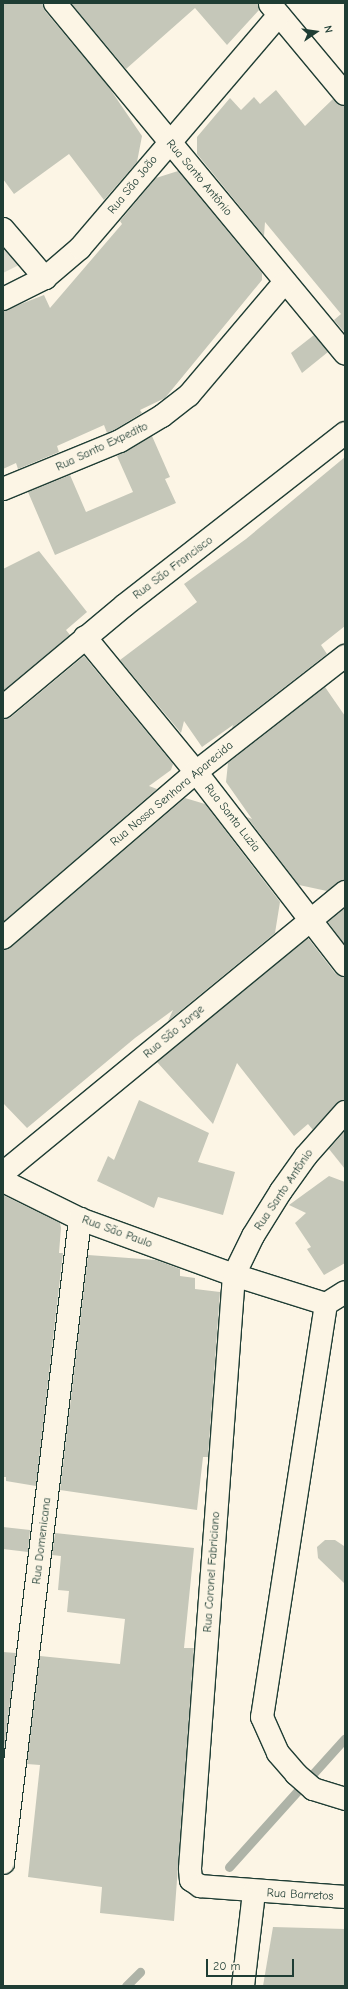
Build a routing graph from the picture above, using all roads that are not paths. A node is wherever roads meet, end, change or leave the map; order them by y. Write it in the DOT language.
graph roads {
  1 [pos="55,3"];
  2 [pos="274,9"];
  3 [pos="342,84"];
  4 [pos="169,142"];
  5 [pos="3,229"];
  6 [pos="45,278"];
  7 [pos="285,282"];
  8 [pos="3,299"];
  9 [pos="345,353"];
  10 [pos="345,433"];
  11 [pos="3,489"];
  12 [pos="85,636"];
  13 [pos="345,656"];
  14 [pos="3,707"];
  15 [pos="196,772"];
  16 [pos="345,892"];
  17 [pos="310,920"];
  18 [pos="3,938"];
  19 [pos="345,965"];
  20 [pos="345,1112"];
  21 [pos="3,1173"];
  22 [pos="3,1181"];
  23 [pos="80,1219"];
  24 [pos="234,1275"];
  25 [pos="345,1292"];
  26 [pos="326,1304"];
  27 [pos="345,1800"];
  28 [pos="3,1863"];
  29 [pos="190,1869"];
  30 [pos="254,1892"];
  31 [pos="345,1897"];
  32 [pos="243,1986"];
  1 -- 4 [label="street, Rua Santo Antônio"];
  2 -- 3 [label="street"];
  2 -- 4 [label="street, Rua São João"];
  4 -- 6 [label="street, Rua São João"];
  4 -- 7 [label="street, Rua Santo Antônio"];
  5 -- 6 [label="street"];
  6 -- 8 [label="street, Rua São João"];
  7 -- 9 [label="street, Rua Santo Antônio"];
  7 -- 11 [label="street, Rua Santo Expedito"];
  10 -- 12 [label="street, Rua São Francisco"];
  12 -- 14 [label="street, Rua São Francisco"];
  12 -- 15 [label="street, Rua Santa Luzia"];
  13 -- 15 [label="street, Rua Nossa Senhora Aparecida"];
  15 -- 17 [label="street, Rua Santa Luzia"];
  15 -- 18 [label="street, Rua Nossa Senhora Aparecida"];
  16 -- 17 [label="street, Rua São Jorge"];
  17 -- 19 [label="street, Rua Santa Luzia"];
  17 -- 21 [label="street, Rua São Jorge"];
  20 -- 24 [label="street, Rua Santo Antônio"];
  22 -- 23 [label="street, Rua São Paulo"];
  23 -- 24 [label="street, Rua São Paulo"];
  23 -- 28 [label="street, Rua Domenicana"];
  24 -- 26 [label="street, Rua São Paulo"];
  24 -- 29 [label="street, Rua Coronel Fabriciano"];
  25 -- 26 [label="street"];
  26 -- 27 [label="street"];
  29 -- 30 [label="street, Rua Barretos"];
  30 -- 31 [label="street, Rua Barretos"];
  30 -- 32 [label="street, Rua Barretos"];
}
